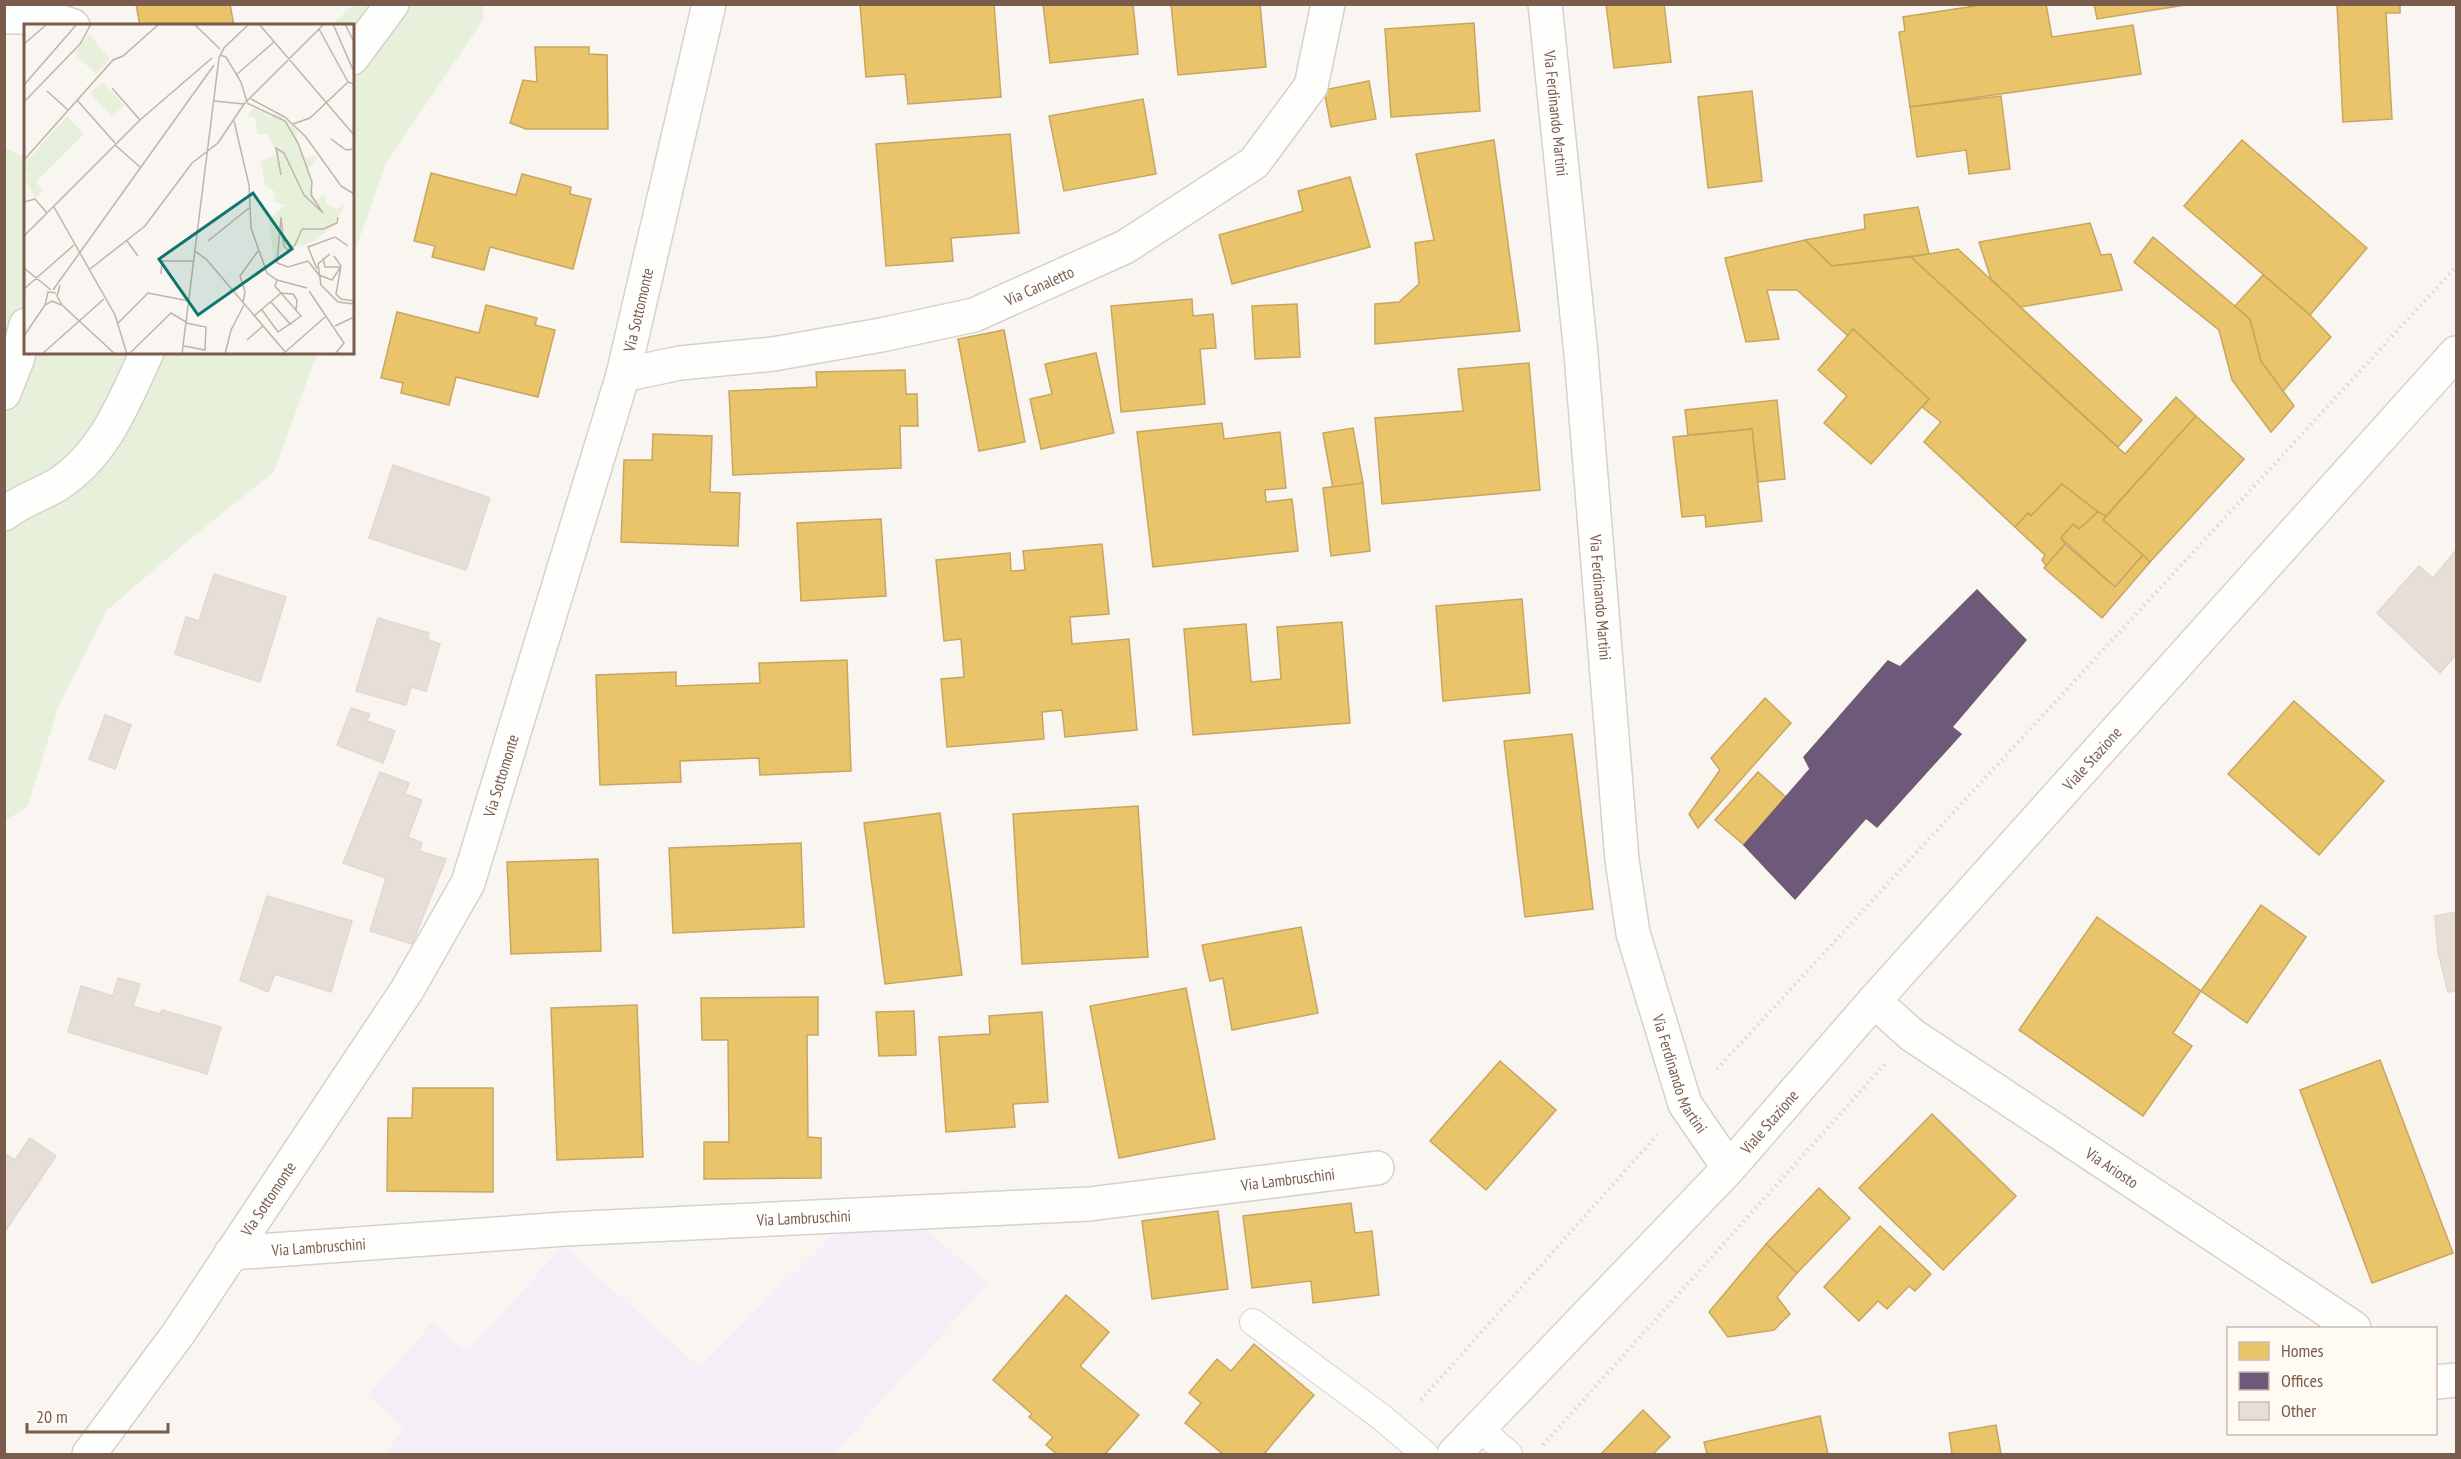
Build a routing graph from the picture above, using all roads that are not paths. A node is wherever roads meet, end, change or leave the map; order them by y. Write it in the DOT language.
graph roads {
  1 [pos="392,4"];
  2 [pos="709,4"];
  3 [pos="1328,4"];
  4 [pos="1545,4"];
  5 [pos="4,17"];
  6 [pos="67,24"];
  7 [pos="354,55"];
  8 [pos="24,334"];
  9 [pos="146,354"];
  10 [pos="2456,355"];
  11 [pos="623,375"];
  12 [pos="4,393"];
  13 [pos="4,514"];
  14 [pos="1874,1001"];
  15 [pos="1377,1168"];
  16 [pos="1729,1168"];
  17 [pos="231,1253"];
  18 [pos="1253,1322"];
  19 [pos="2351,1327"];
  20 [pos="2457,1380"];
  21 [pos="2437,1382"];
  22 [pos="1478,1427"];
  23 [pos="89,1455"];
  24 [pos="1425,1455"];
  25 [pos="1454,1455"];
  26 [pos="1509,1455"];
  1 -- 7 [label="street"];
  2 -- 11 [label="street, Via Sottomonte"];
  3 -- 11 [label="street, Via Canaletto"];
  4 -- 16 [label="street, Via Ferdinando Martini"];
  5 -- 6 [label="street"];
  8 -- 12 [label="street"];
  9 -- 13 [label="street"];
  10 -- 14 [label="street, Viale Stazione"];
  11 -- 17 [label="street, Via Sottomonte"];
  14 -- 16 [label="street, Viale Stazione"];
  14 -- 19 [label="street, Via Ariosto"];
  15 -- 17 [label="street, Via Lambruschini"];
  16 -- 22 [label="street, Viale Stazione"];
  17 -- 23 [label="street, Via Sottomonte"];
  18 -- 24 [label="lane"];
  20 -- 21 [label="street"];
  22 -- 25 [label="street, Viale Stazione"];
  22 -- 26 [label="lane"];
}
